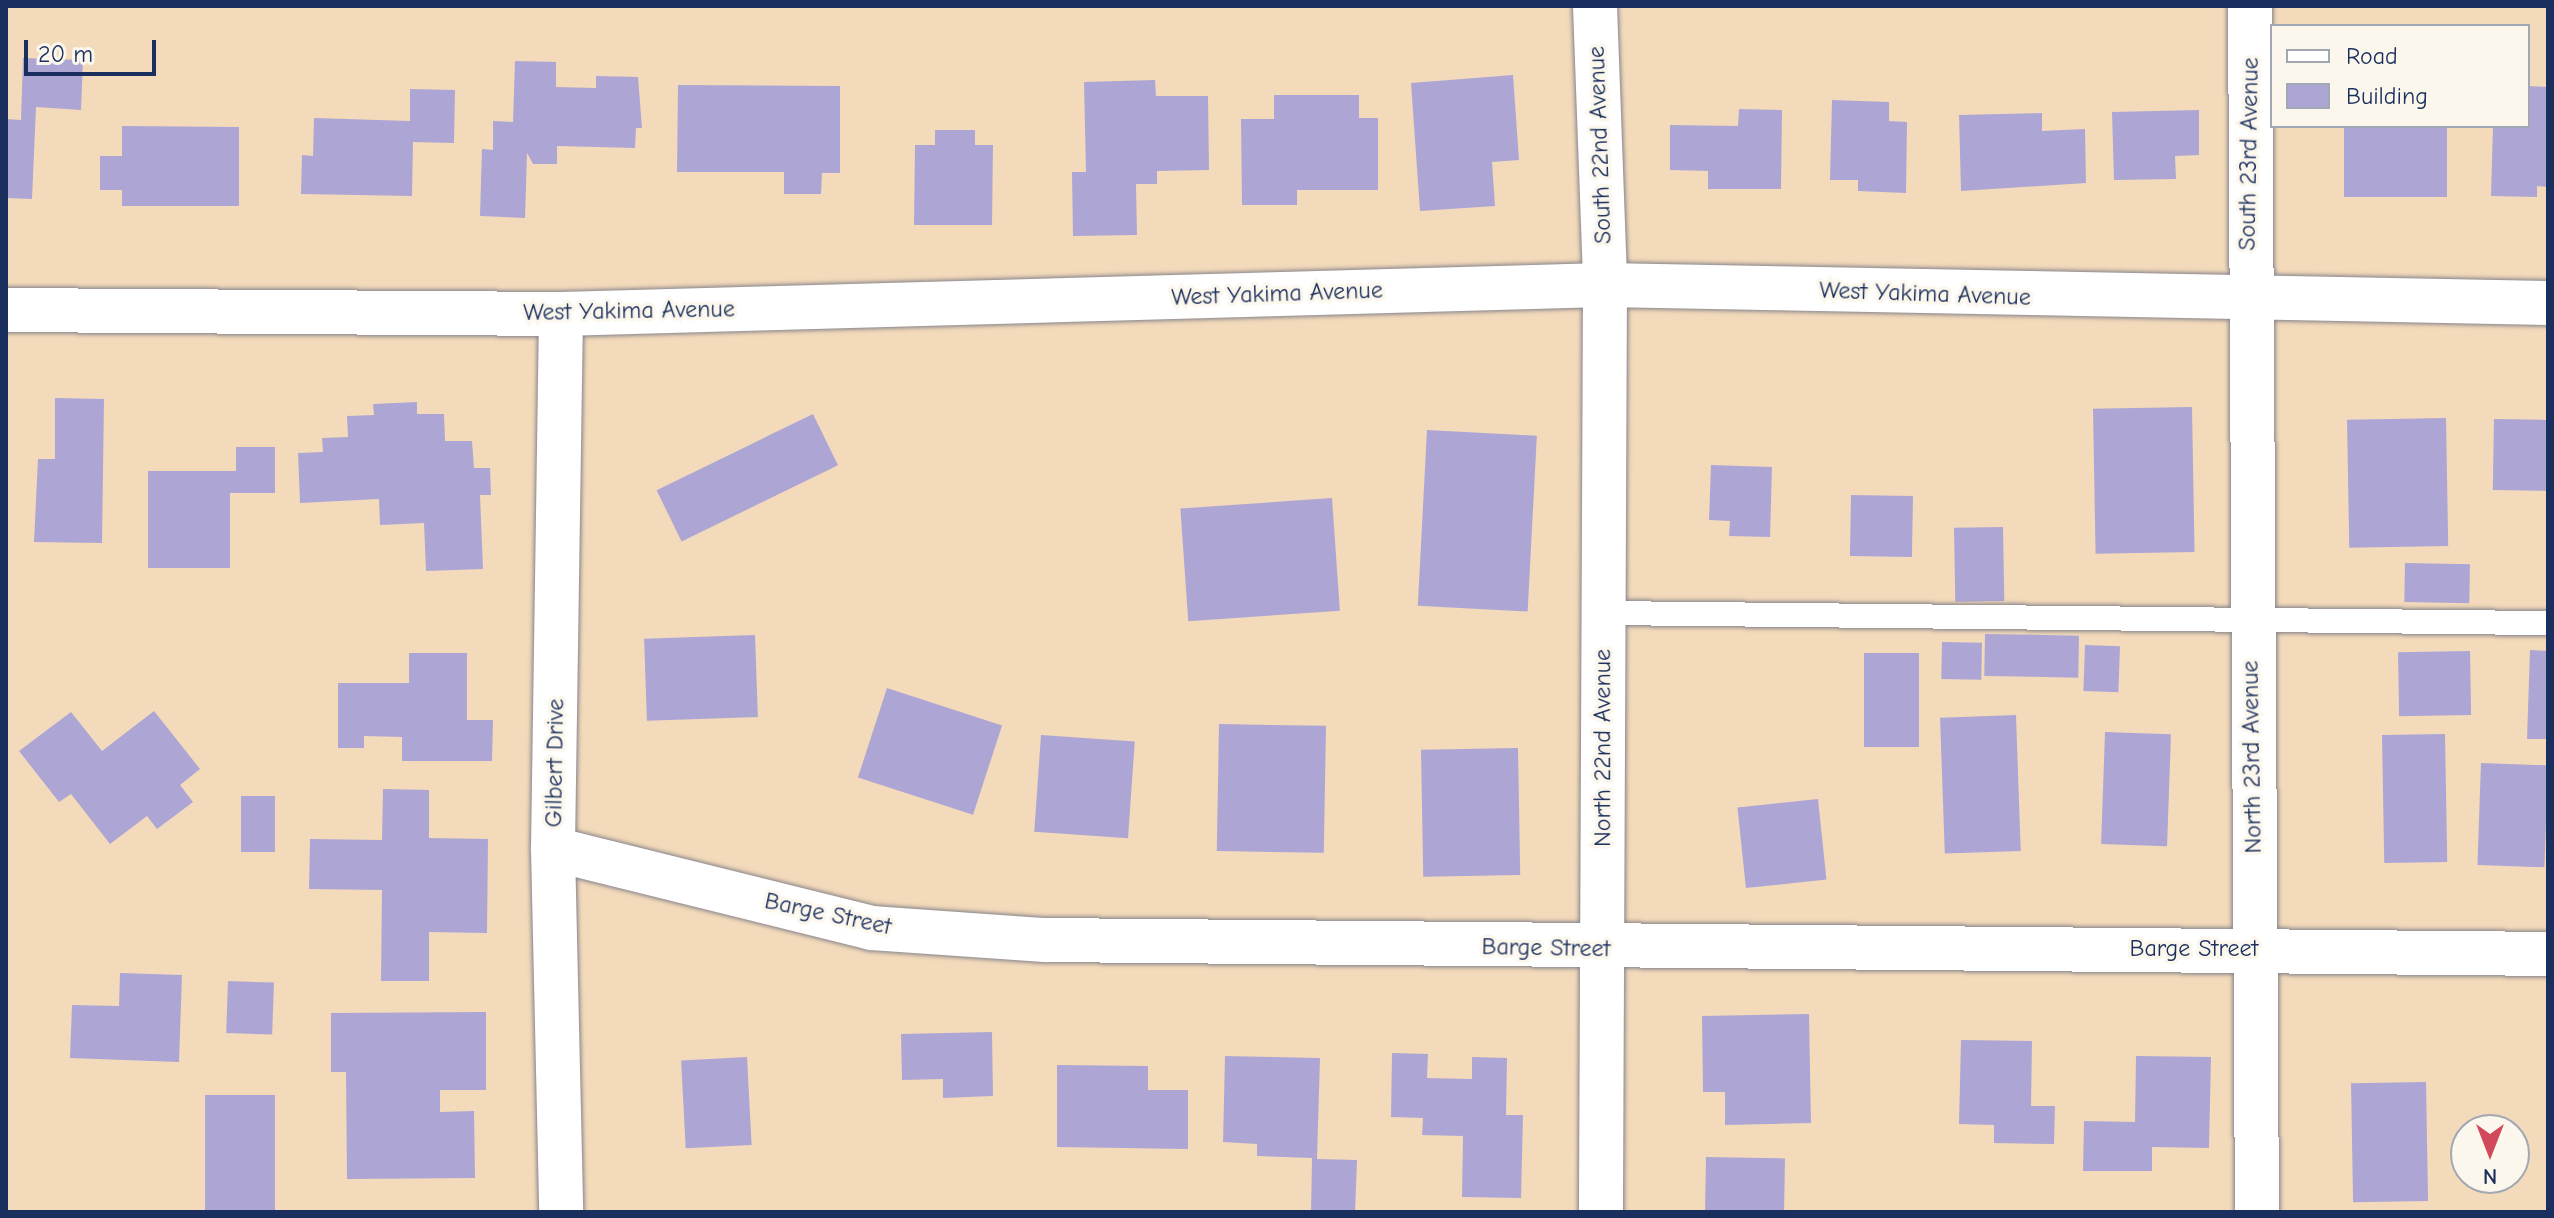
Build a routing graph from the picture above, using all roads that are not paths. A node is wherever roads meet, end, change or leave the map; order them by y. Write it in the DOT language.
graph roads {
  1 [pos="1595,6"];
  2 [pos="2250,6"];
  3 [pos="1605,285"];
  4 [pos="2247,303"];
  5 [pos="2548,303"];
  6 [pos="6,310"];
  7 [pos="561,314"];
  8 [pos="1603,613"];
  9 [pos="2251,618"];
  10 [pos="2548,623"];
  11 [pos="553,849"];
  12 [pos="1602,949"];
  13 [pos="2254,949"];
  14 [pos="2548,954"];
  15 [pos="561,1212"];
  16 [pos="1601,1212"];
  17 [pos="2257,1212"];
  1 -- 3 [label="street, South 22nd Avenue"];
  2 -- 4 [label="street, South 23rd Avenue"];
  3 -- 4 [label="street, West Yakima Avenue"];
  3 -- 7 [label="street, West Yakima Avenue"];
  3 -- 8 [label="street, North 22nd Avenue"];
  4 -- 5 [label="street, West Yakima Avenue"];
  4 -- 9 [label="street, North 23rd Avenue"];
  6 -- 7 [label="street, West Yakima Avenue"];
  7 -- 11 [label="street, Gilbert Drive"];
  8 -- 9 [label="lane"];
  8 -- 12 [label="street, North 22nd Avenue"];
  9 -- 10 [label="lane"];
  9 -- 13 [label="street, North 23rd Avenue"];
  11 -- 12 [label="street, Barge Street"];
  11 -- 15 [label="street, Gilbert Drive"];
  12 -- 13 [label="street, Barge Street"];
  12 -- 16 [label="street, North 22nd Avenue"];
  13 -- 14 [label="street, Barge Street"];
  13 -- 17 [label="street, North 23rd Avenue"];
}
